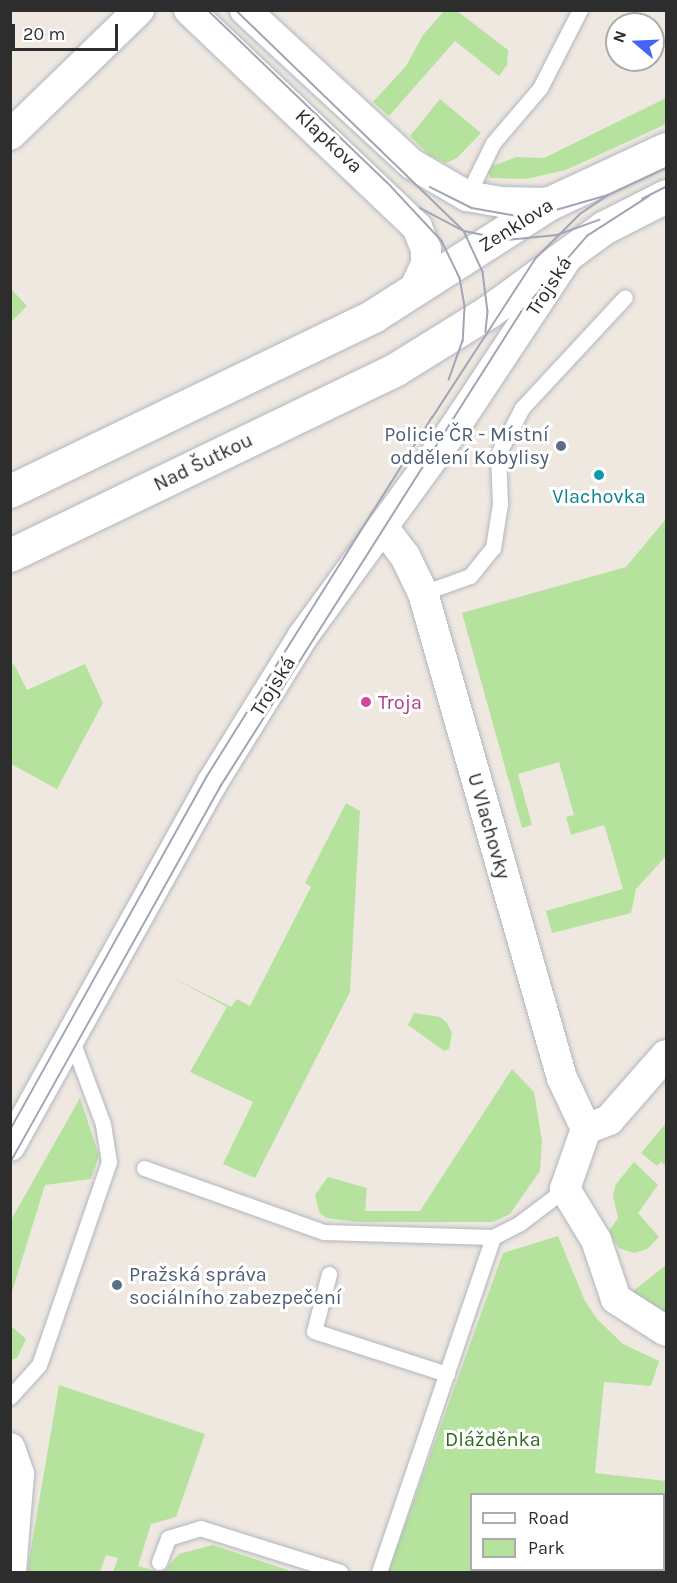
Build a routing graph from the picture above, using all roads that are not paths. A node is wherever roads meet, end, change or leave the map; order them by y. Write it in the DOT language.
graph roads {
  1 [pos="139,10"];
  2 [pos="189,10"];
  3 [pos="245,10"];
  4 [pos="580,10"];
  5 [pos="10,135"];
  6 [pos="666,149"];
  7 [pos="467,196"];
  8 [pos="666,196"];
  9 [pos="550,203"];
  10 [pos="573,249"];
  11 [pos="414,290"];
  12 [pos="625,297"];
  13 [pos="10,491"];
  14 [pos="383,528"];
  15 [pos="10,555"];
  16 [pos="423,593"];
  17 [pos="71,1038"];
  18 [pos="666,1055"];
  19 [pos="586,1130"];
  20 [pos="10,1146"];
  21 [pos="144,1168"];
  22 [pos="565,1189"];
  23 [pos="493,1238"];
  24 [pos="329,1274"];
  25 [pos="666,1330"];
  26 [pos="447,1374"];
  27 [pos="10,1397"];
  28 [pos="10,1448"];
  29 [pos="159,1562"];
  30 [pos="11,1572"];
  31 [pos="340,1572"];
  32 [pos="380,1572"];
  1 -- 5 [label="street"];
  2 -- 11 [label="street, Klapkova"];
  3 -- 7 [label="street, Klapkova"];
  4 -- 7 [label="lane"];
  6 -- 9 [label="main road, Zenklova"];
  7 -- 9 [label="street, Klapkova"];
  8 -- 10 [label="main road"];
  9 -- 11 [label="main road, Zenklova"];
  10 -- 14 [label="street, Trojská"];
  10 -- 15 [label="main road, Nad Šutkou"];
  11 -- 13 [label="main road, Zenklova"];
  12 -- 16 [label="lane"];
  14 -- 16 [label="street, U Vlachovky"];
  14 -- 17 [label="street, Trojská"];
  16 -- 19 [label="street, U Vlachovky"];
  17 -- 20 [label="street, Trojská"];
  17 -- 27 [label="lane"];
  18 -- 19 [label="street"];
  19 -- 22 [label="street"];
  21 -- 23 [label="lane"];
  22 -- 23 [label="lane"];
  22 -- 25 [label="street"];
  23 -- 26 [label="lane"];
  24 -- 26 [label="lane"];
  26 -- 32 [label="lane"];
  28 -- 30 [label="street"];
  29 -- 31 [label="lane"];
}
